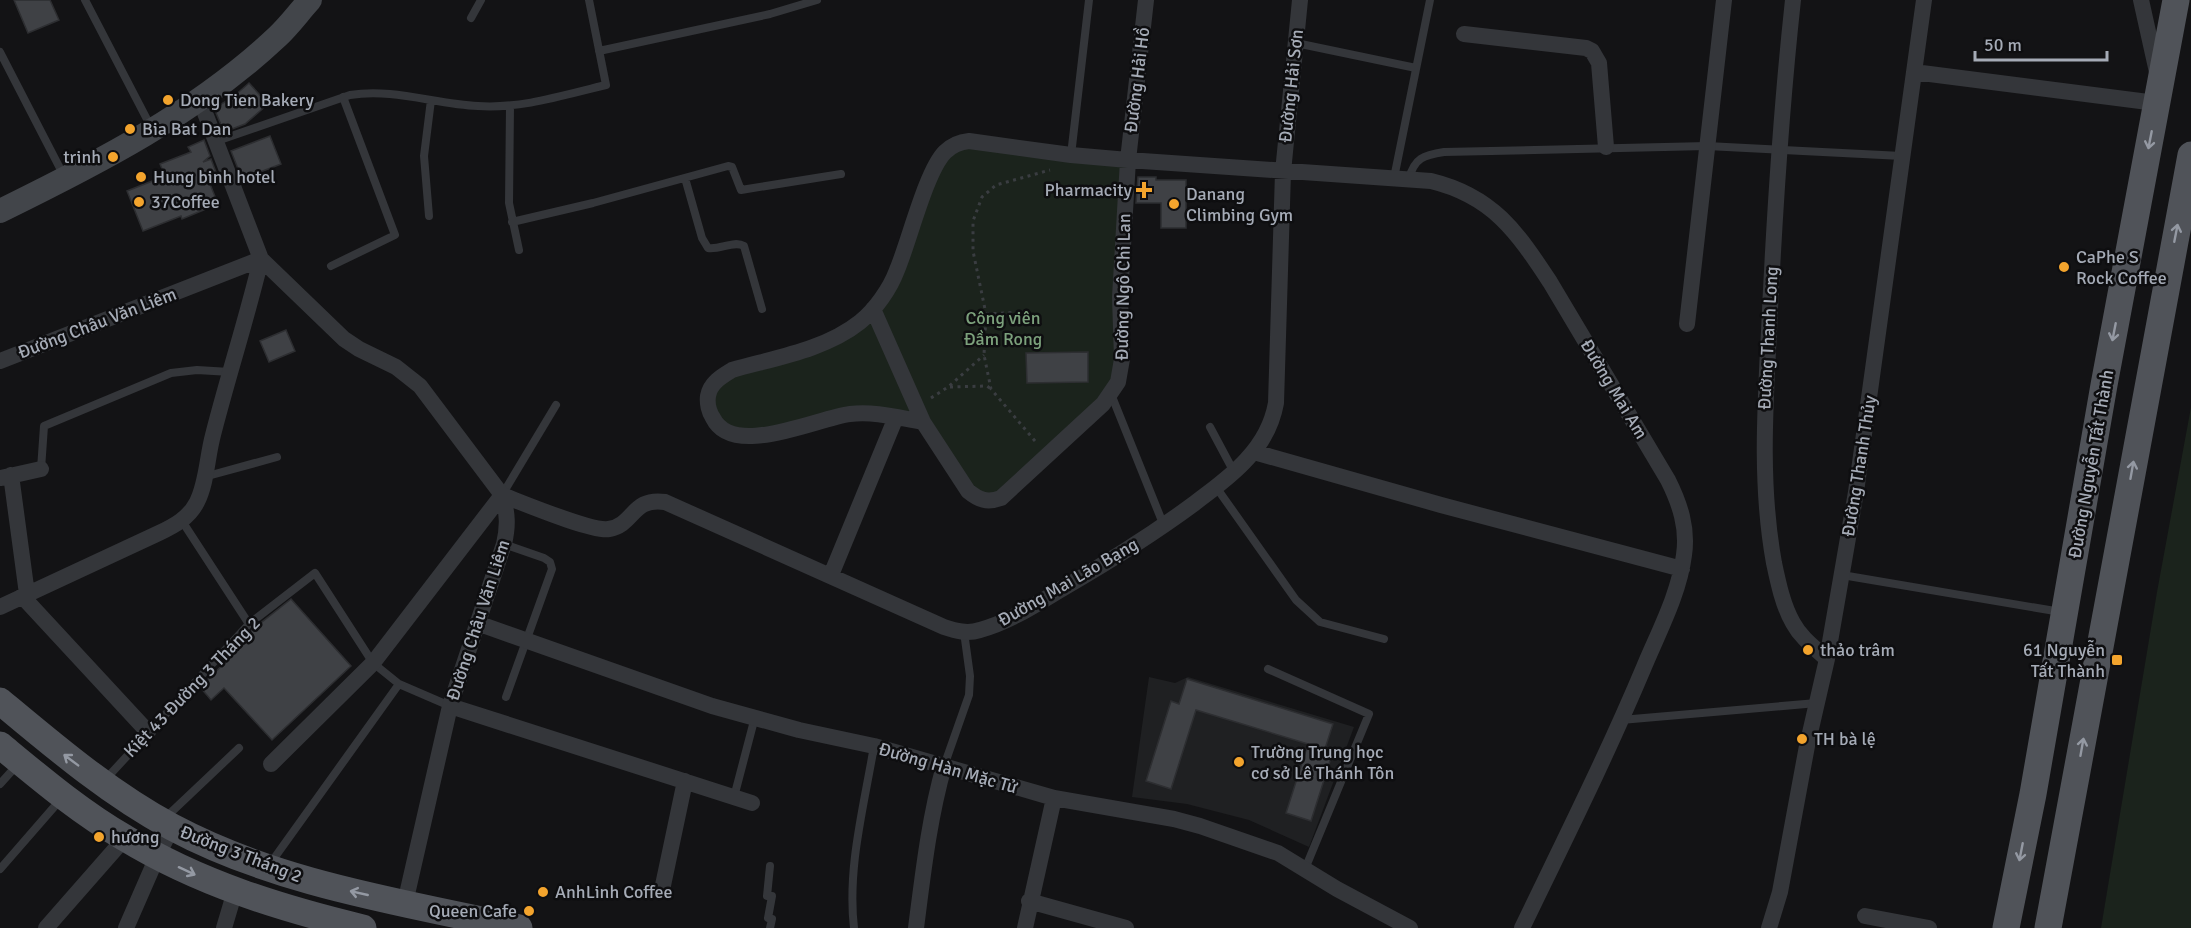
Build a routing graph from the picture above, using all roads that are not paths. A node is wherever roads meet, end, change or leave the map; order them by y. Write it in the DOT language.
graph roads {
  1 [pos="85,0"];
  2 [pos="310,0"];
  3 [pos="481,0"];
  4 [pos="589,0"];
  5 [pos="817,0"];
  6 [pos="1089,0"];
  7 [pos="1146,0"];
  8 [pos="1300,0"];
  9 [pos="1430,0"];
  10 [pos="1724,0"];
  11 [pos="1793,0"];
  12 [pos="1924,0"];
  13 [pos="2142,0"];
  14 [pos="2176,0"];
  15 [pos="471,18"];
  16 [pos="1464,34"];
  17 [pos="1296,43"];
  18 [pos="599,51"];
  19 [pos="0,52"];
  20 [pos="1416,68"];
  21 [pos="1914,72"];
  22 [pos="2158,94"];
  23 [pos="344,97"];
  24 [pos="200,100"];
  25 [pos="431,100"];
  26 [pos="510,106"];
  27 [pos="153,130"];
  28 [pos="217,141"];
  29 [pos="1707,146"];
  30 [pos="1606,147"];
  31 [pos="1780,150"];
  32 [pos="1071,155"];
  33 [pos="2191,155"];
  34 [pos="1902,156"];
  35 [pos="1128,160"];
  36 [pos="1283,172"];
  37 [pos="842,174"];
  38 [pos="685,178"];
  39 [pos="1402,178"];
  40 [pos="66,179"];
  41 [pos="0,211"];
  42 [pos="429,216"];
  43 [pos="512,222"];
  44 [pos="519,250"];
  45 [pos="261,259"];
  46 [pos="331,266"];
  47 [pos="762,309"];
  48 [pos="873,309"];
  49 [pos="1687,324"];
  50 [pos="0,361"];
  51 [pos="230,372"];
  52 [pos="2104,386"];
  53 [pos="1111,394"];
  54 [pos="2146,394"];
  55 [pos="556,405"];
  56 [pos="920,415"];
  57 [pos="896,417"];
  58 [pos="1210,427"];
  59 [pos="1254,452"];
  60 [pos="277,456"];
  61 [pos="41,469"];
  62 [pos="1234,472"];
  63 [pos="6,477"];
  64 [pos="204,477"];
  65 [pos="1216,487"];
  66 [pos="502,495"];
  67 [pos="182,521"];
  68 [pos="1164,526"];
  69 [pos="504,544"];
  70 [pos="1682,569"];
  71 [pos="831,575"];
  72 [pos="1842,575"];
  73 [pos="24,595"];
  74 [pos="0,606"];
  75 [pos="2065,612"];
  76 [pos="477,623"];
  77 [pos="249,624"];
  78 [pos="964,632"];
  79 [pos="1384,639"];
  80 [pos="527,641"];
  81 [pos="1827,659"];
  82 [pos="373,663"];
  83 [pos="1268,669"];
  84 [pos="399,684"];
  85 [pos="506,697"];
  86 [pos="0,701"];
  87 [pos="1817,703"];
  88 [pos="450,706"];
  89 [pos="755,717"];
  90 [pos="1622,720"];
  91 [pos="148,732"];
  92 [pos="874,746"];
  93 [pos="239,748"];
  94 [pos="10,754"];
  95 [pos="271,764"];
  96 [pos="944,766"];
  97 [pos="685,781"];
  98 [pos="102,783"];
  99 [pos="0,784"];
  100 [pos="2033,794"];
  101 [pos="64,797"];
  102 [pos="734,797"];
  103 [pos="1054,798"];
  104 [pos="752,803"];
  105 [pos="2071,804"];
  106 [pos="167,824"];
  107 [pos="124,838"];
  108 [pos="157,856"];
  109 [pos="770,866"];
  110 [pos="267,868"];
  111 [pos="0,869"];
  112 [pos="1305,869"];
  113 [pos="662,890"];
  114 [pos="235,891"];
  115 [pos="1029,901"];
  116 [pos="405,903"];
  117 [pos="1865,916"];
  118 [pos="324,923"];
  119 [pos="46,928"];
  120 [pos="126,928"];
  121 [pos="224,928"];
  122 [pos="363,928"];
  123 [pos="519,928"];
  124 [pos="770,928"];
  125 [pos="854,928"];
  126 [pos="916,928"];
  127 [pos="1025,928"];
  128 [pos="1126,928"];
  129 [pos="1410,928"];
  130 [pos="1522,928"];
  131 [pos="1769,928"];
  132 [pos="1929,928"];
  133 [pos="2006,928"];
  134 [pos="2048,928"];
  1 -- 27 [label="lane"];
  2 -- 24 [label="main road"];
  3 -- 15 [label="lane"];
  4 -- 18 [label="lane"];
  5 -- 18 [label="lane"];
  6 -- 32 [label="lane"];
  7 -- 35 [label="street, Đường Hải Hồ"];
  8 -- 17 [label="street, Đường Hải Sơn"];
  9 -- 20 [label="lane"];
  10 -- 29 [label="street"];
  11 -- 31 [label="street, Đường Thanh Long"];
  12 -- 21 [label="street, Đường Thanh Thủy"];
  13 -- 22 [label="street"];
  14 -- 22 [label="main road, Đường Nguyễn Tất Thành"];
  16 -- 30 [label="street"];
  17 -- 20 [label="lane"];
  17 -- 36 [label="street, Đường Hải Sơn"];
  18 -- 26 [label="lane"];
  19 -- 40 [label="lane"];
  20 -- 39 [label="lane"];
  21 -- 22 [label="street"];
  21 -- 34 [label="street, Đường Thanh Thủy"];
  22 -- 52 [label="main road, Đường Nguyễn Tất Thành, one-way"];
  23 -- 25 [label="lane"];
  23 -- 28 [label="lane"];
  23 -- 46 [label="lane"];
  24 -- 27 [label="main road"];
  24 -- 28 [label="street, Đường Châu Văn Liêm"];
  25 -- 26 [label="lane"];
  25 -- 42 [label="lane"];
  26 -- 43 [label="lane"];
  27 -- 40 [label="main road"];
  28 -- 45 [label="street, Đường Châu Văn Liêm"];
  29 -- 30 [label="lane"];
  29 -- 31 [label="lane"];
  29 -- 49 [label="street"];
  30 -- 39 [label="lane"];
  31 -- 34 [label="lane"];
  31 -- 81 [label="street, Đường Thanh Long"];
  32 -- 35 [label="street"];
  32 -- 48 [label="street"];
  54 -- 33 [label="main road, one-way"];
  34 -- 72 [label="street, Đường Thanh Thủy"];
  35 -- 36 [label="street, Đường Mai Am"];
  35 -- 53 [label="street, Đường Ngô Chi Lan"];
  36 -- 39 [label="street, Đường Mai Am"];
  36 -- 59 [label="street, Đường Mai Lão Bạng"];
  37 -- 38 [label="lane"];
  38 -- 43 [label="lane"];
  38 -- 47 [label="lane"];
  39 -- 70 [label="street, Đường Mai Am"];
  40 -- 41 [label="main road"];
  43 -- 44 [label="lane"];
  45 -- 50 [label="street, Đường Châu Văn Liêm"];
  45 -- 51 [label="street"];
  45 -- 66 [label="street, Đường Châu Văn Liêm"];
  48 -- 56 [label="street, Đường Ngô Chi Lan"];
  48 -- 57 [label="street"];
  51 -- 61 [label="lane"];
  51 -- 64 [label="street"];
  52 -- 54 [label="main road"];
  52 -- 75 [label="main road, Đường Nguyễn Tất Thành"];
  53 -- 56 [label="street, Đường Ngô Chi Lan"];
  53 -- 68 [label="lane"];
  105 -- 54 [label="main road, one-way"];
  55 -- 66 [label="lane"];
  56 -- 57 [label="street"];
  57 -- 71 [label="street"];
  58 -- 62 [label="lane"];
  59 -- 62 [label="street, Đường Mai Lão Bạng"];
  59 -- 70 [label="street"];
  60 -- 64 [label="lane"];
  61 -- 63 [label="street"];
  62 -- 65 [label="street, Đường Mai Lão Bạng"];
  63 -- 73 [label="street"];
  64 -- 67 [label="street"];
  65 -- 68 [label="street, Đường Mai Lão Bạng"];
  65 -- 79 [label="lane"];
  66 -- 69 [label="street, Đường Châu Văn Liêm"];
  66 -- 71 [label="street"];
  66 -- 82 [label="street"];
  67 -- 73 [label="street"];
  67 -- 77 [label="lane"];
  68 -- 78 [label="street, Đường Mai Lão Bạng"];
  69 -- 76 [label="street, Đường Châu Văn Liêm"];
  69 -- 80 [label="lane"];
  70 -- 90 [label="street, Đường Mai Am"];
  71 -- 78 [label="street"];
  72 -- 75 [label="lane"];
  72 -- 81 [label="street, Đường Thanh Thủy"];
  73 -- 74 [label="street"];
  73 -- 91 [label="street"];
  75 -- 100 [label="main road, Đường Nguyễn Tất Thành"];
  76 -- 80 [label="street, Đường Hàn Mặc Tử"];
  76 -- 88 [label="street, Đường Châu Văn Liêm"];
  77 -- 82 [label="lane, Kiệt 43 Đường 3 Tháng 2"];
  77 -- 91 [label="lane, Kiệt 43 Đường 3 Tháng 2"];
  78 -- 96 [label="lane"];
  80 -- 85 [label="lane"];
  80 -- 89 [label="street, Đường Hàn Mặc Tử"];
  81 -- 87 [label="street, Đường Thanh Thủy"];
  82 -- 84 [label="lane"];
  82 -- 95 [label="street"];
  83 -- 112 [label="lane"];
  84 -- 88 [label="lane"];
  84 -- 110 [label="lane"];
  98 -- 86 [label="main road, Đường 3 Tháng 2, one-way"];
  87 -- 90 [label="lane"];
  87 -- 131 [label="street, Đường Thanh Thủy"];
  88 -- 97 [label="street"];
  88 -- 116 [label="street, Đường Châu Văn Liêm"];
  89 -- 92 [label="street, Đường Hàn Mặc Tử"];
  89 -- 102 [label="lane"];
  90 -- 130 [label="street, Đường Mai Am"];
  91 -- 98 [label="lane, Kiệt 43 Đường 3 Tháng 2"];
  92 -- 96 [label="street, Đường Hàn Mặc Tử"];
  92 -- 125 [label="lane"];
  93 -- 106 [label="lane"];
  94 -- 99 [label="lane"];
  94 -- 101 [label="main road, Đường 3 Tháng 2"];
  96 -- 103 [label="street, Đường Hàn Mặc Tử"];
  96 -- 126 [label="street"];
  97 -- 102 [label="street"];
  97 -- 113 [label="street"];
  98 -- 106 [label="main road, Đường 3 Tháng 2"];
  100 -- 105 [label="main road"];
  100 -- 133 [label="main road, Đường Nguyễn Tất Thành, one-way"];
  101 -- 107 [label="main road, Đường 3 Tháng 2"];
  101 -- 111 [label="lane"];
  102 -- 104 [label="street"];
  103 -- 112 [label="street, Đường Hàn Mặc Tử"];
  103 -- 115 [label="street"];
  105 -- 134 [label="main road"];
  106 -- 108 [label="street"];
  106 -- 110 [label="main road, Đường 3 Tháng 2"];
  107 -- 108 [label="main road, Đường 3 Tháng 2"];
  107 -- 119 [label="street"];
  108 -- 114 [label="main road, Đường 3 Tháng 2, one-way"];
  108 -- 120 [label="street"];
  109 -- 124 [label="lane"];
  116 -- 110 [label="main road, Đường 3 Tháng 2, one-way"];
  112 -- 129 [label="street, Đường Hàn Mặc Tử"];
  114 -- 118 [label="main road, Đường 3 Tháng 2"];
  114 -- 121 [label="street"];
  115 -- 127 [label="street"];
  115 -- 128 [label="street"];
  116 -- 123 [label="main road, Đường 3 Tháng 2"];
  117 -- 132 [label="street"];
  118 -- 122 [label="main road, Đường 3 Tháng 2"];
}
